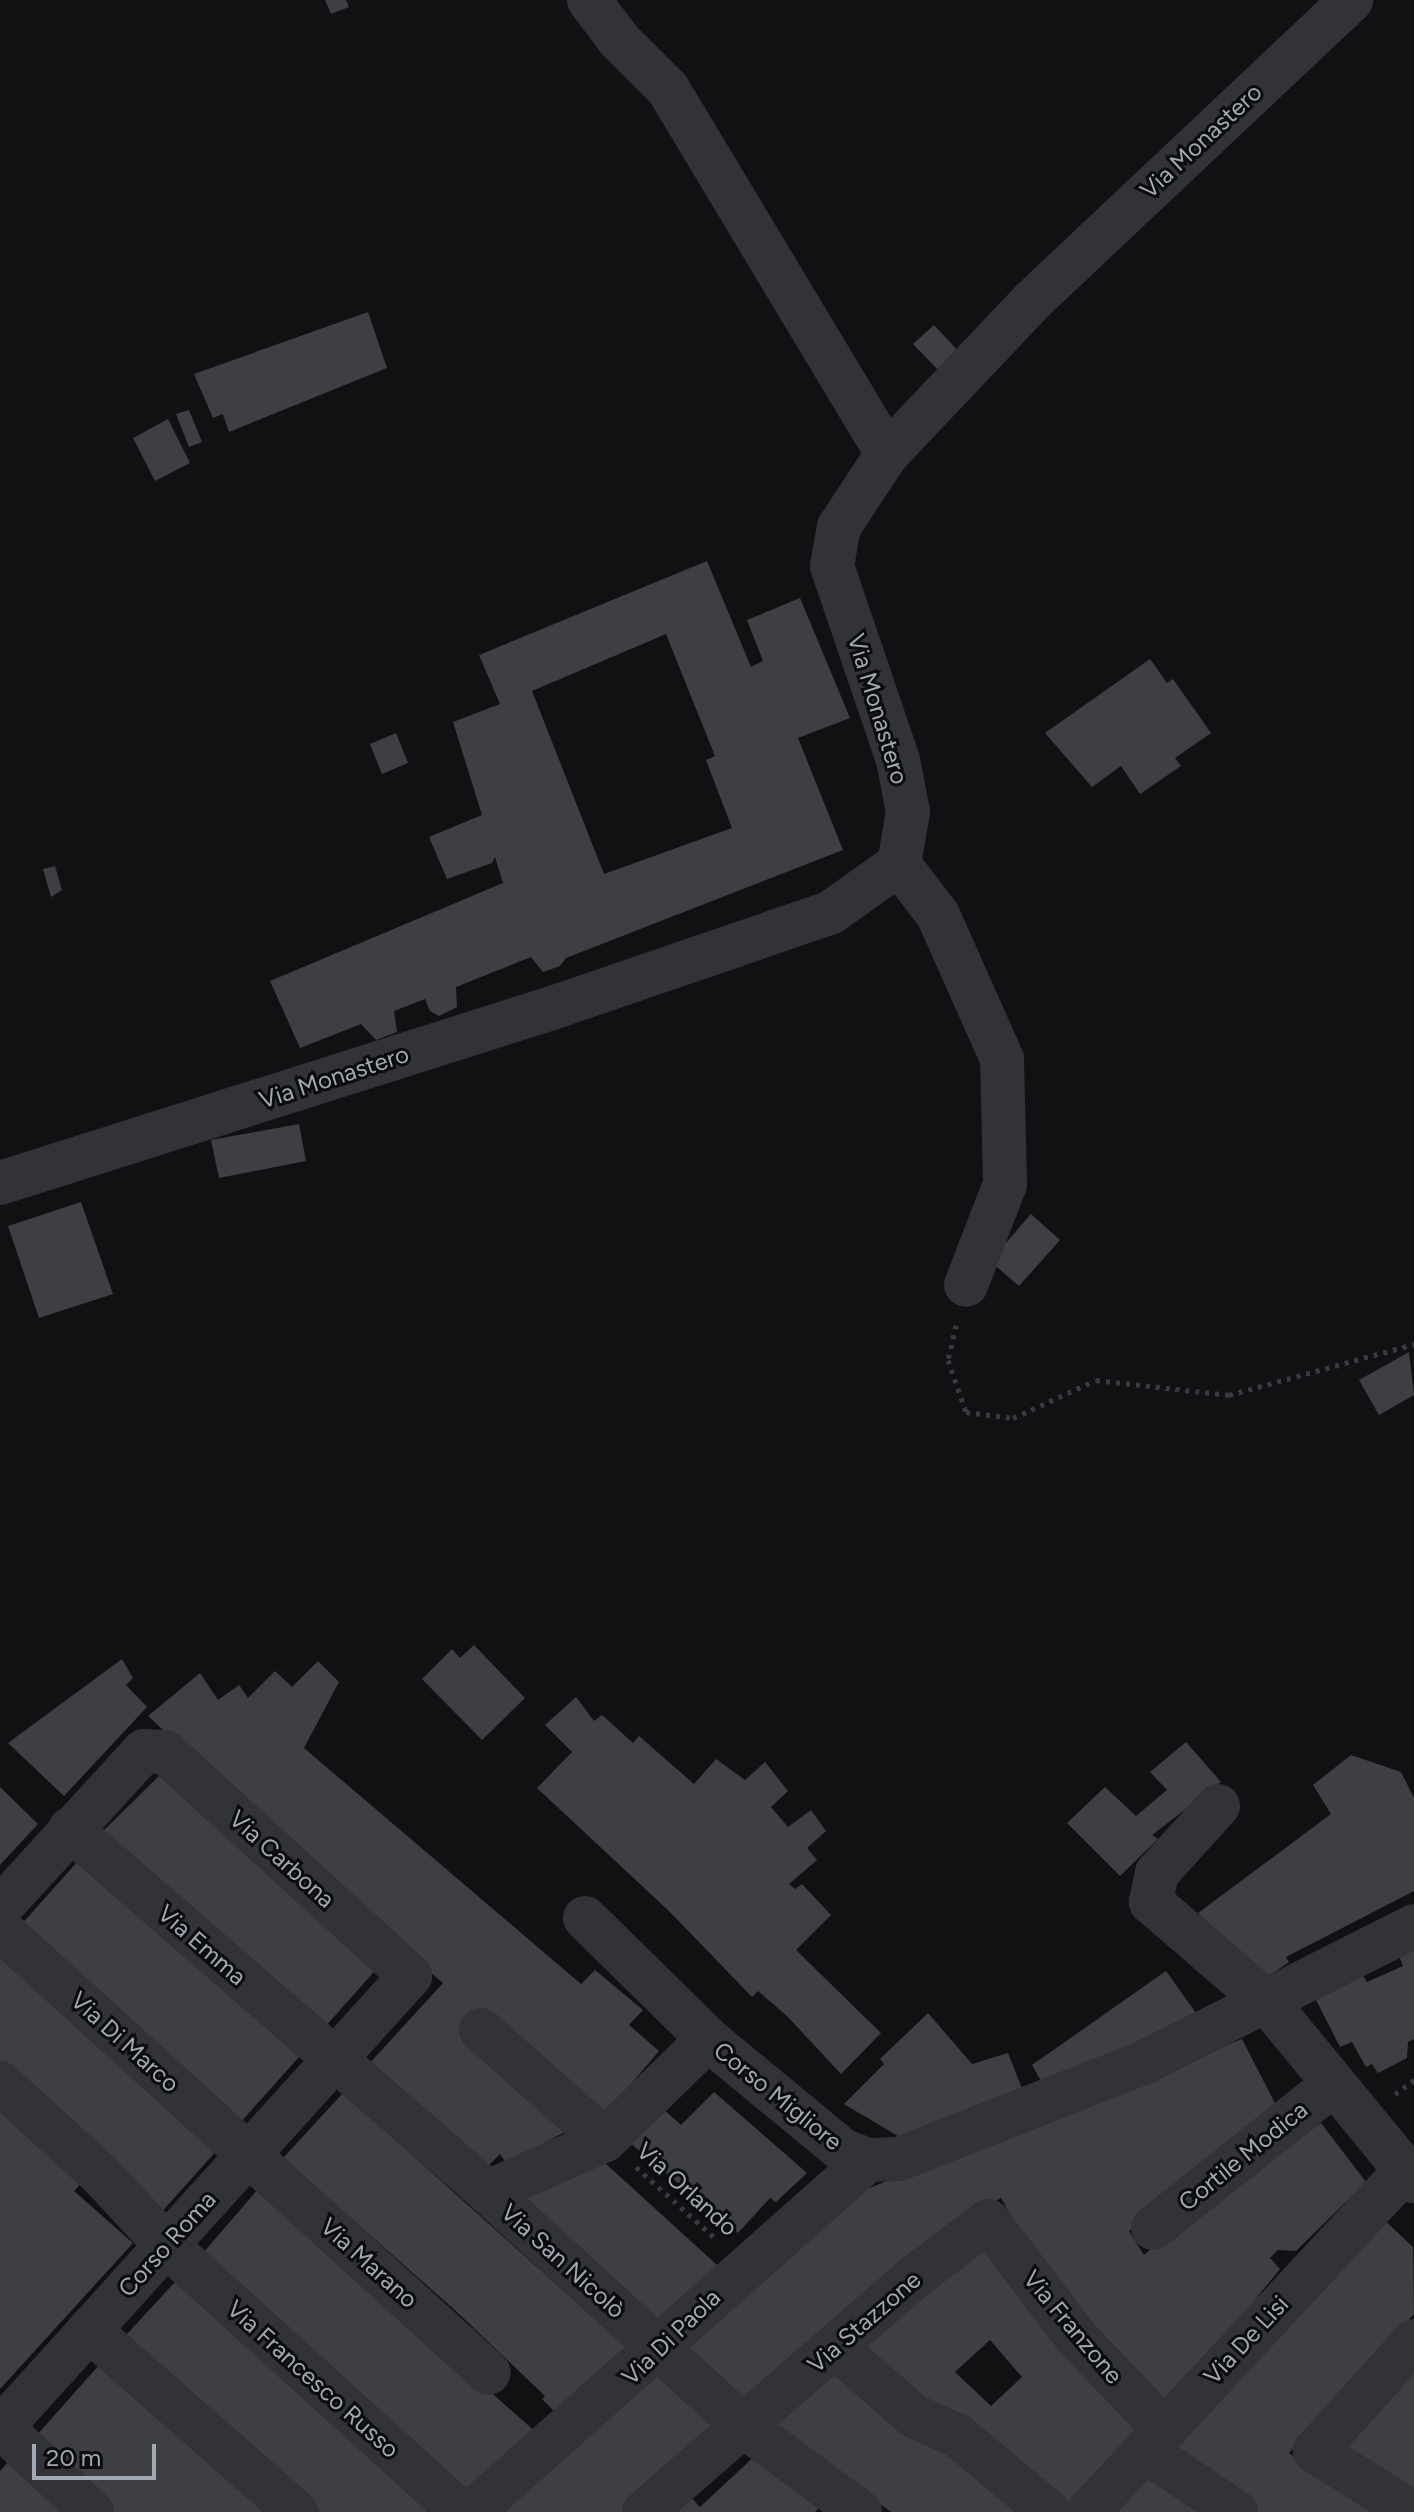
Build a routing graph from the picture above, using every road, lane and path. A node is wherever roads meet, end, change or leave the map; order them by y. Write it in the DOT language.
graph roads {
  1 [pos="589,0"];
  2 [pos="1351,0"];
  3 [pos="887,454"];
  4 [pos="899,864"];
  5 [pos="0,1183"];
  6 [pos="966,1285"];
  7 [pos="1414,1344"];
  8 [pos="1218,1806"];
  9 [pos="70,1829"];
  10 [pos="0,1908"];
  11 [pos="585,1918"];
  12 [pos="1414,1926"];
  13 [pos="0,1929"];
  14 [pos="1267,2002"];
  15 [pos="481,2030"];
  16 [pos="708,2039"];
  17 [pos="334,2060"];
  18 [pos="0,2083"];
  19 [pos="1334,2084"];
  20 [pos="605,2140"];
  21 [pos="249,2154"];
  22 [pos="868,2160"];
  23 [pos="1410,2176"];
  24 [pos="488,2192"];
  25 [pos="988,2221"];
  26 [pos="1153,2228"];
  27 [pos="166,2245"];
  28 [pos="745,2265"];
  29 [pos="89,2330"];
  30 [pos="1414,2341"];
  31 [pos="658,2347"];
  32 [pos="836,2348"];
  33 [pos="489,2373"];
  34 [pos="741,2424"];
  35 [pos="0,2427"];
  36 [pos="1154,2440"];
  37 [pos="848,2508"];
  38 [pos="92,2512"];
  39 [pos="296,2512"];
  40 [pos="460,2512"];
  41 [pos="472,2512"];
  42 [pos="644,2512"];
  43 [pos="1049,2512"];
  44 [pos="1088,2512"];
  45 [pos="1236,2512"];
  46 [pos="1411,2512"];
  1 -- 3 [label="street"];
  2 -- 3 [label="street, Via Monastero"];
  3 -- 4 [label="street, Via Monastero"];
  4 -- 5 [label="street, Via Monastero"];
  4 -- 6 [label="street"];
  6 -- 7 [label="path"];
  8 -- 14 [label="street"];
  9 -- 10 [label="street"];
  9 -- 17 [label="street, Via Emma"];
  9 -- 17 [label="street, Via Carbona"];
  11 -- 16 [label="street"];
  12 -- 14 [label="street, Corso Migliore"];
  13 -- 21 [label="street, Via Di Marco"];
  14 -- 19 [label="street"];
  14 -- 22 [label="street, Corso Migliore"];
  15 -- 20 [label="street"];
  16 -- 20 [label="street, Corso Migliore"];
  16 -- 22 [label="street, Corso Migliore"];
  17 -- 21 [label="street, Corso Roma"];
  17 -- 24 [label="street"];
  18 -- 27 [label="street, Via Francesco Russo"];
  19 -- 23 [label="street"];
  19 -- 26 [label="street, Cortile Modica"];
  20 -- 24 [label="street, Corso Migliore"];
  20 -- 28 [label="path, Via Orlando"];
  21 -- 27 [label="street, Corso Roma"];
  21 -- 33 [label="street, Via Marano"];
  22 -- 28 [label="street, Via Di Paola"];
  23 -- 36 [label="street, Via De Lisi"];
  24 -- 31 [label="street, Via San Nicolò"];
  25 -- 32 [label="street, Via Stazzone"];
  25 -- 36 [label="street, Via Franzone"];
  27 -- 29 [label="street, Corso Roma"];
  27 -- 40 [label="street, Via Francesco Russo"];
  28 -- 31 [label="street, Via Di Paola"];
  29 -- 35 [label="street, Corso Roma"];
  29 -- 39 [label="street"];
  30 -- 46 [label="street"];
  31 -- 34 [label="street, Via San Nicolò"];
  31 -- 41 [label="street, Via Di Paola"];
  32 -- 34 [label="street, Via Stazzone"];
  32 -- 43 [label="street"];
  34 -- 37 [label="street, Via San Nicolò"];
  34 -- 42 [label="street, Via Stazzone"];
  35 -- 38 [label="street"];
  36 -- 44 [label="street, Via De Lisi"];
  36 -- 45 [label="street, Via Franzone"];
}
